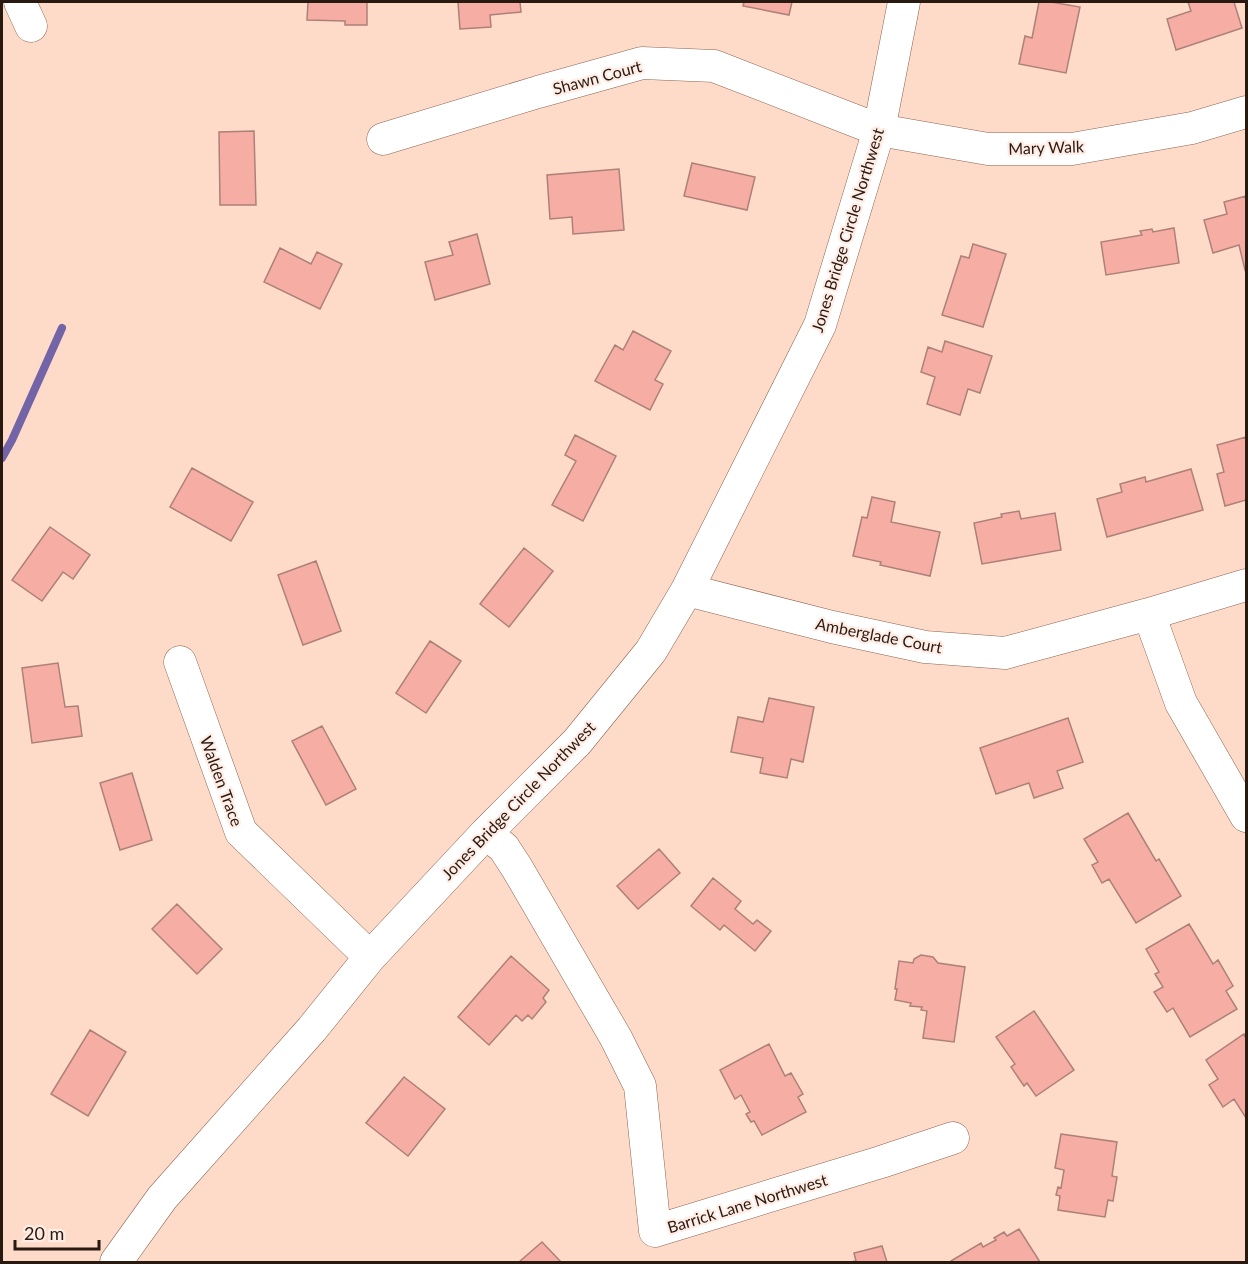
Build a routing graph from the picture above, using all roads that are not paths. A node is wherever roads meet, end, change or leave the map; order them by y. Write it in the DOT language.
graph roads {
  1 [pos="904,2"];
  2 [pos="1246,111"];
  3 [pos="879,130"];
  4 [pos="383,139"];
  5 [pos="1246,585"];
  6 [pos="687,590"];
  7 [pos="1149,614"];
  8 [pos="180,662"];
  9 [pos="1246,816"];
  10 [pos="486,833"];
  11 [pos="370,957"];
  12 [pos="953,1138"];
  13 [pos="116,1263"];
  1 -- 3 [label="street, Jones Bridge Circle Northwest"];
  2 -- 3 [label="street, Mary Walk"];
  3 -- 4 [label="street, Shawn Court"];
  3 -- 6 [label="street, Jones Bridge Circle Northwest"];
  5 -- 7 [label="street, Amberglade Court"];
  6 -- 7 [label="street, Amberglade Court"];
  6 -- 10 [label="street, Jones Bridge Circle Northwest"];
  7 -- 9 [label="street"];
  8 -- 11 [label="street, Walden Trace"];
  10 -- 11 [label="street, Jones Bridge Circle Northwest"];
  10 -- 12 [label="street, Barrick Lane Northwest"];
  11 -- 13 [label="street, Jones Bridge Circle Northwest"];
}
